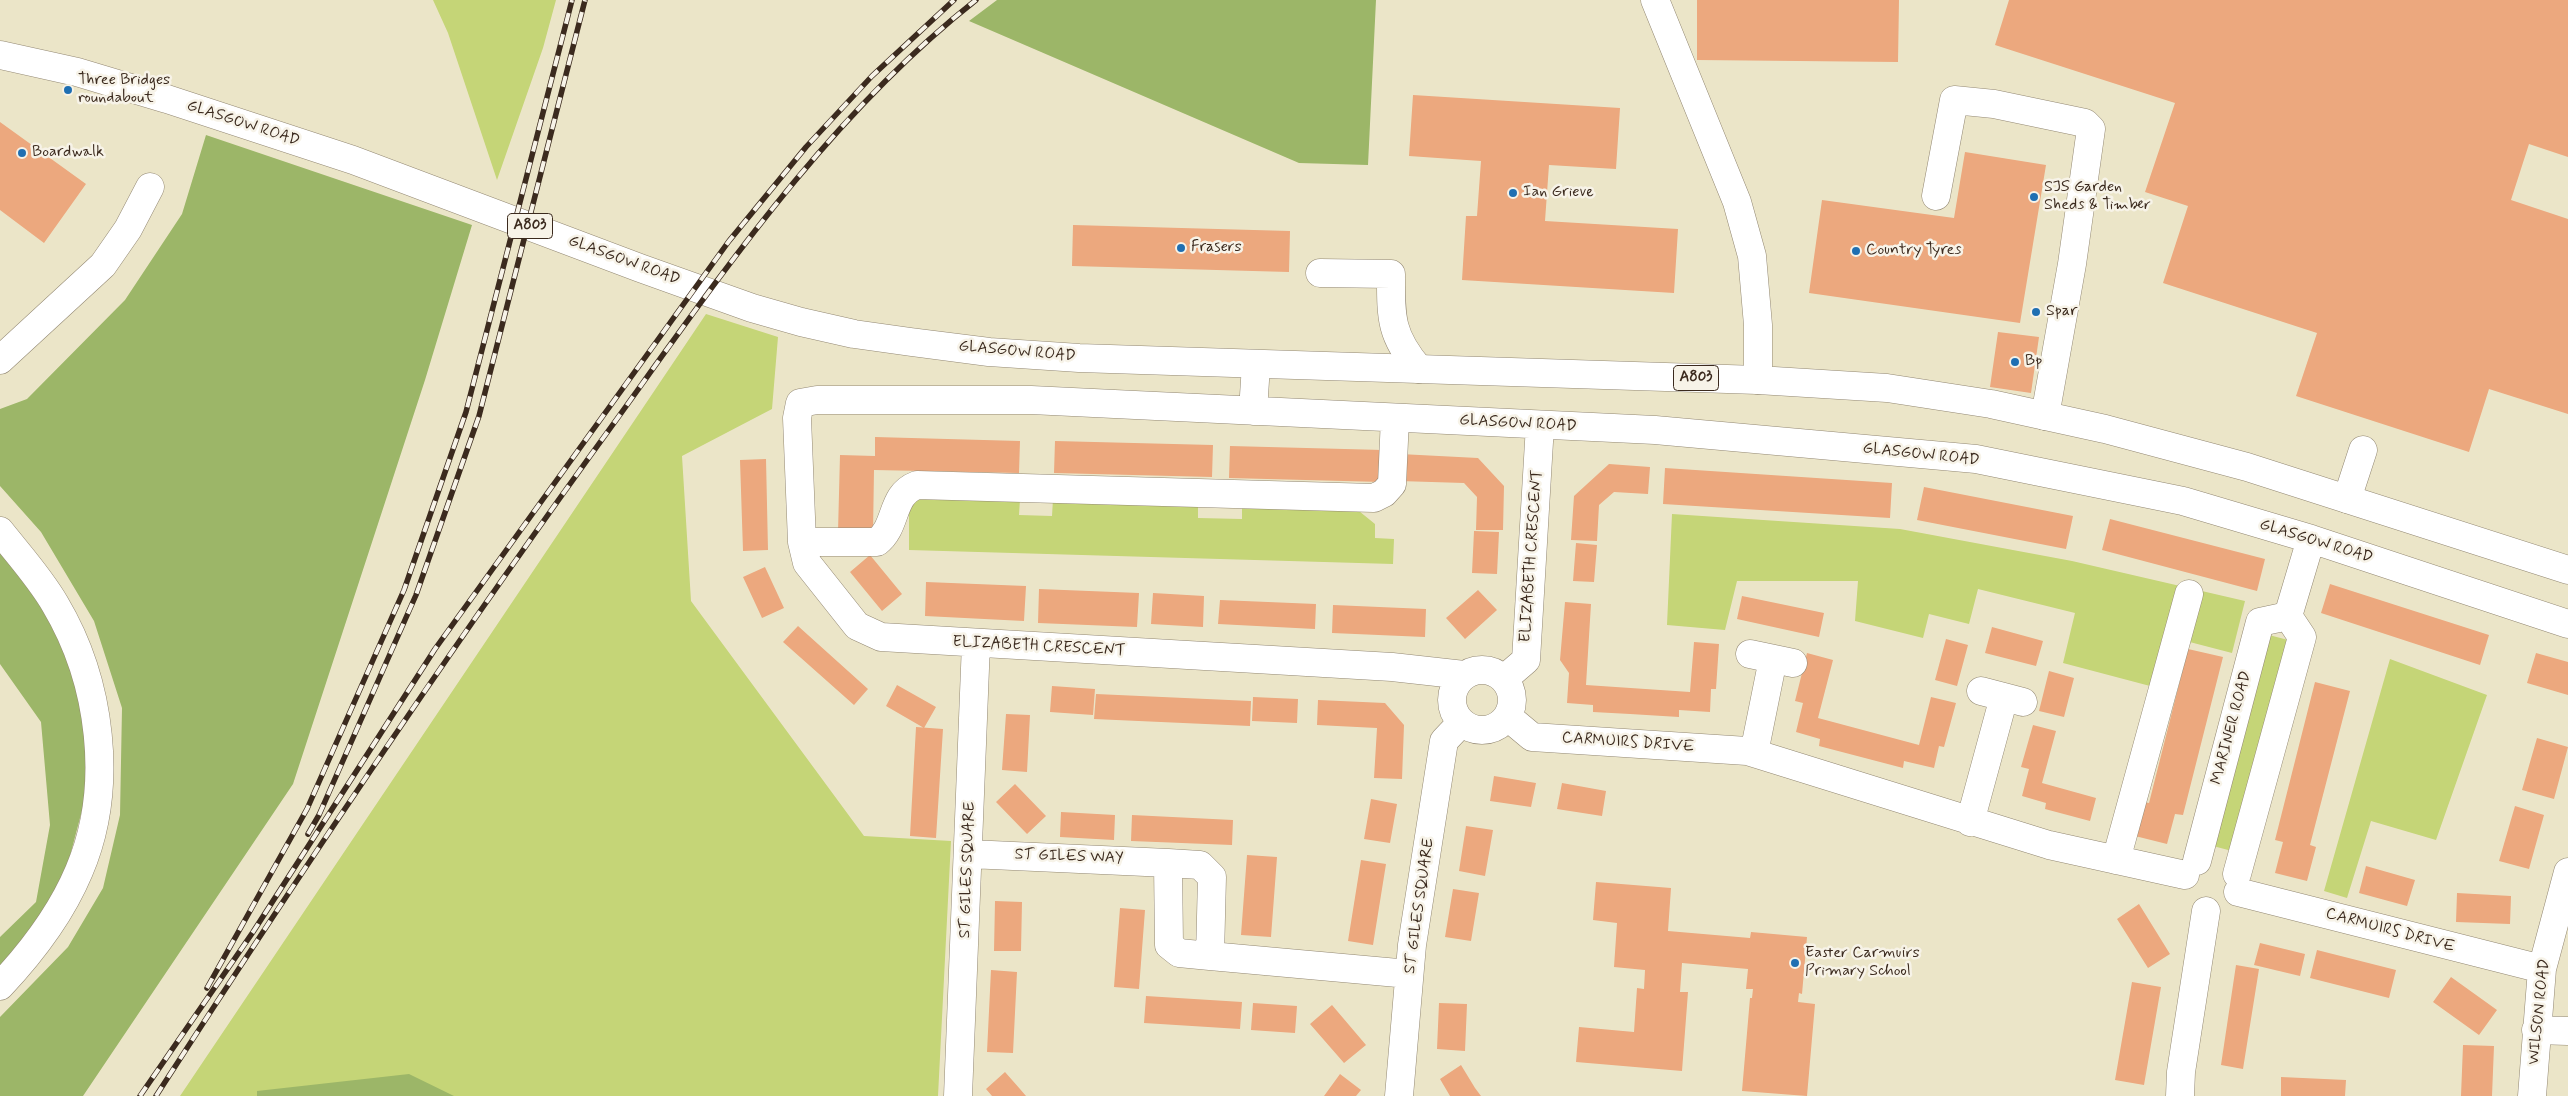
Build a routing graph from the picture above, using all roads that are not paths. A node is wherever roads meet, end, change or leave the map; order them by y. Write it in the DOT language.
graph roads {
  1 [pos="1655,0"];
  2 [pos="4,55"];
  3 [pos="150,186"];
  4 [pos="1936,196"];
  5 [pos="1320,273"];
  6 [pos="0,360"];
  7 [pos="1256,365"];
  8 [pos="1419,370"];
  9 [pos="1758,380"];
  10 [pos="800,403"];
  11 [pos="1253,411"];
  12 [pos="2045,416"];
  13 [pos="1395,418"];
  14 [pos="1540,425"];
  15 [pos="2364,450"];
  16 [pos="2347,499"];
  17 [pos="0,531"];
  18 [pos="2311,539"];
  19 [pos="802,542"];
  20 [pos="2568,570"];
  21 [pos="2189,594"];
  22 [pos="2288,616"];
  23 [pos="2568,624"];
  24 [pos="976,643"];
  25 [pos="1772,659"];
  26 [pos="1464,675"];
  27 [pos="1504,679"];
  28 [pos="2003,697"];
  29 [pos="1508,717"];
  30 [pos="1461,723"];
  31 [pos="1754,753"];
  32 [pos="1970,822"];
  33 [pos="969,854"];
  34 [pos="2116,860"];
  35 [pos="1168,863"];
  36 [pos="2191,868"];
  37 [pos="2568,872"];
  38 [pos="2237,883"];
  39 [pos="2206,911"];
  40 [pos="1210,956"];
  41 [pos="2542,969"];
  42 [pos="1409,974"];
  43 [pos="0,986"];
  44 [pos="2536,1030"];
  45 [pos="2568,1031"];
  46 [pos="958,1096"];
  47 [pos="1399,1096"];
  48 [pos="2180,1096"];
  49 [pos="2532,1096"];
  1 -- 9 [label="street"];
  2 -- 7 [label="street, GLASGOW ROAD / A803"];
  3 -- 6 [label="street"];
  4 -- 12 [label="street"];
  5 -- 8 [label="street"];
  7 -- 8 [label="street, GLASGOW ROAD / A803"];
  7 -- 11 [label="street"];
  8 -- 9 [label="street, GLASGOW ROAD / A803"];
  9 -- 12 [label="street, GLASGOW ROAD / A803"];
  10 -- 11 [label="street, GLASGOW ROAD"];
  10 -- 19 [label="street, ELIZABETH CRESCENT"];
  11 -- 13 [label="street, GLASGOW ROAD"];
  12 -- 16 [label="street, GLASGOW ROAD / A803"];
  13 -- 14 [label="street, GLASGOW ROAD"];
  13 -- 19 [label="street"];
  14 -- 18 [label="street, GLASGOW ROAD"];
  14 -- 27 [label="street, ELIZABETH CRESCENT"];
  15 -- 16 [label="street"];
  16 -- 20 [label="street, GLASGOW ROAD / A803"];
  17 -- 43 [label="street"];
  18 -- 22 [label="street"];
  18 -- 23 [label="street, GLASGOW ROAD"];
  19 -- 24 [label="street, ELIZABETH CRESCENT"];
  21 -- 34 [label="street"];
  22 -- 36 [label="street, MARINER ROAD"];
  22 -- 38 [label="street"];
  24 -- 26 [label="street, ELIZABETH CRESCENT"];
  24 -- 33 [label="street, ST GILES SQUARE"];
  25 -- 31 [label="street"];
  26 -- 27 [label="street"];
  26 -- 30 [label="street"];
  27 -- 29 [label="street"];
  28 -- 32 [label="street"];
  29 -- 30 [label="street"];
  29 -- 31 [label="street, CARMUIRS DRIVE"];
  30 -- 42 [label="street, ST GILES SQUARE"];
  31 -- 32 [label="street, CARMUIRS DRIVE"];
  32 -- 34 [label="street, CARMUIRS DRIVE"];
  33 -- 35 [label="street, ST GILES WAY"];
  33 -- 46 [label="street, ST GILES SQUARE"];
  34 -- 36 [label="street, CARMUIRS DRIVE"];
  35 -- 40 [label="street"];
  35 -- 40 [label="street, ST GILES WAY"];
  36 -- 38 [label="street, CARMUIRS DRIVE"];
  36 -- 39 [label="street"];
  37 -- 41 [label="street, WILSON ROAD"];
  38 -- 39 [label="street"];
  38 -- 41 [label="street, CARMUIRS DRIVE"];
  39 -- 48 [label="street"];
  40 -- 42 [label="street"];
  41 -- 44 [label="street, WILSON ROAD"];
  42 -- 47 [label="street, ST GILES SQUARE"];
  44 -- 45 [label="street"];
  44 -- 49 [label="street, WILSON ROAD"];
}
